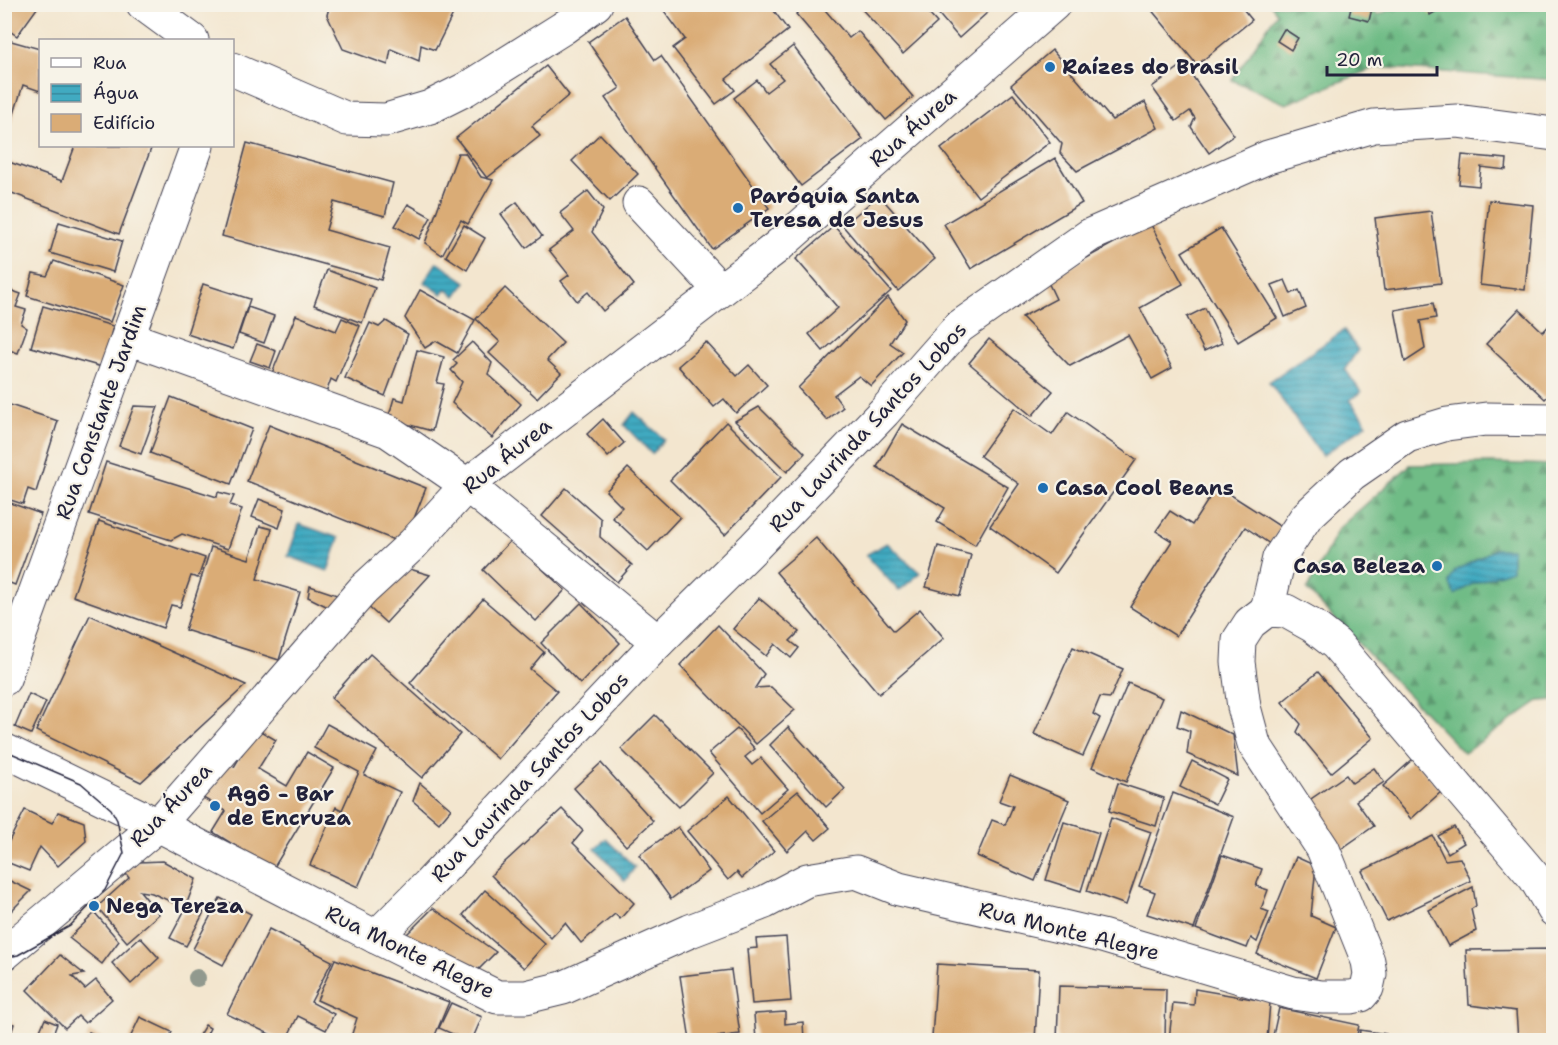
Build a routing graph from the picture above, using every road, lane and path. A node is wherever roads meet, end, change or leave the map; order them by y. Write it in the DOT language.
graph roads {
  1 [pos="143,4"];
  2 [pos="596,4"];
  3 [pos="1054,4"];
  4 [pos="191,39"];
  5 [pos="234,70"];
  6 [pos="1554,134"];
  7 [pos="197,147"];
  8 [pos="639,203"];
  9 [pos="720,290"];
  10 [pos="129,338"];
  11 [pos="1554,420"];
  12 [pos="467,485"];
  13 [pos="1268,610"];
  14 [pos="658,642"];
  15 [pos="4,679"];
  16 [pos="4,750"];
  17 [pos="158,825"];
  18 [pos="1554,910"];
  19 [pos="375,937"];
  20 [pos="4,954"];
  1 -- 4 [label="street"];
  2 -- 5 [label="street"];
  3 -- 9 [label="street, Rua Áurea"];
  6 -- 14 [label="street, Rua Laurinda Santos Lobos"];
  7 -- 10 [label="street, Rua Constante Jardim"];
  8 -- 9 [label="street"];
  9 -- 12 [label="street, Rua Áurea"];
  10 -- 12 [label="street"];
  10 -- 15 [label="street, Rua Constante Jardim"];
  11 -- 13 [label="street"];
  12 -- 14 [label="street"];
  12 -- 17 [label="street, Rua Áurea"];
  13 -- 18 [label="street"];
  13 -- 19 [label="street, Rua Monte Alegre"];
  14 -- 19 [label="street, Rua Laurinda Santos Lobos"];
  16 -- 17 [label="street, Rua Monte Alegre"];
  17 -- 19 [label="street, Rua Monte Alegre"];
  17 -- 20 [label="street, Rua Áurea"];
}
